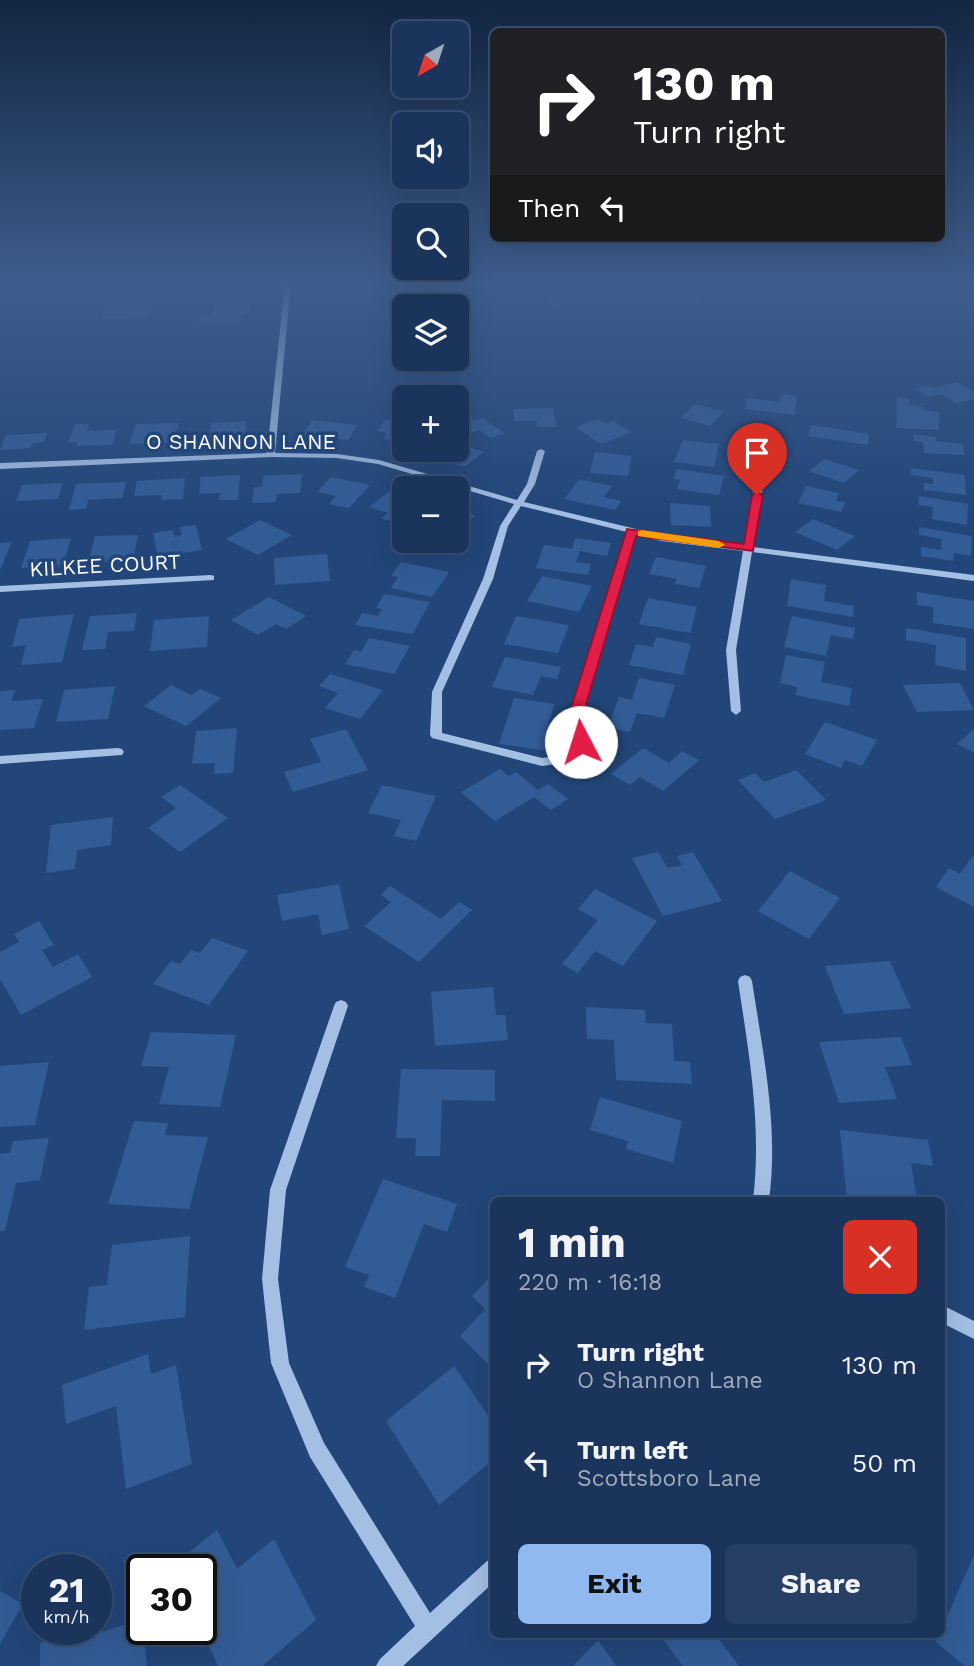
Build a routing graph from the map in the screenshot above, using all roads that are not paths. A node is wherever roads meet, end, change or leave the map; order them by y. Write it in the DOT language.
graph roads {
  1 [pos="280,360"];
  2 [pos="766,442"];
  3 [pos="541,451"];
  4 [pos="271,454"];
  5 [pos="0,466"];
  6 [pos="519,503"];
  7 [pos="632,532"];
  8 [pos="749,548"];
  9 [pos="211,578"];
  10 [pos="974,578"];
  11 [pos="0,589"];
  12 [pos="736,711"];
  13 [pos="118,752"];
  14 [pos="0,760"];
  15 [pos="745,981"];
  16 [pos="341,1006"];
  17 [pos="762,1197"];
  18 [pos="945,1316"];
  19 [pos="974,1330"];
  20 [pos="490,1572"];
  21 [pos="428,1628"];
  22 [pos="387,1666"];
  1 -- 4 [label="street"];
  2 -- 8 [label="street"];
  3 -- 6 [label="street"];
  4 -- 5 [label="street, O SHANNON LANE"];
  4 -- 6 [label="street, O SHANNON LANE"];
  6 -- 7 [label="street, O SHANNON LANE"];
  6 -- 7 [label="street"];
  7 -- 8 [label="street, O SHANNON LANE"];
  8 -- 10 [label="street, O SHANNON LANE"];
  8 -- 12 [label="street"];
  9 -- 11 [label="street, KILKEE COURT"];
  13 -- 14 [label="street"];
  15 -- 17 [label="street"];
  16 -- 21 [label="street"];
  18 -- 19 [label="street"];
  20 -- 21 [label="street"];
  21 -- 22 [label="street"];
}
